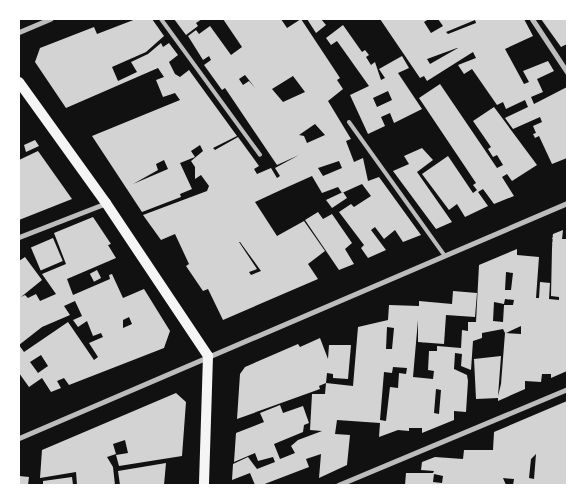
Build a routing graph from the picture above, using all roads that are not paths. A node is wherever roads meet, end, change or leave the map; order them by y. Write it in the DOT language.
graph roads {
  1 [pos="50,19"];
  2 [pos="161,19"];
  3 [pos="532,19"];
  4 [pos="19,32"];
  5 [pos="567,72"];
  6 [pos="19,82"];
  7 [pos="349,122"];
  8 [pos="260,155"];
  9 [pos="106,203"];
  10 [pos="567,203"];
  11 [pos="19,237"];
  12 [pos="445,256"];
  13 [pos="208,356"];
  14 [pos="567,389"];
  15 [pos="19,438"];
  16 [pos="204,485"];
  17 [pos="338,485"];
  1 -- 4 [label="street"];
  2 -- 8 [label="lane"];
  3 -- 5 [label="street"];
  6 -- 9 [label="main road"];
  7 -- 12 [label="lane"];
  9 -- 11 [label="street"];
  9 -- 13 [label="main road"];
  10 -- 12 [label="street"];
  12 -- 13 [label="street"];
  13 -- 15 [label="street"];
  13 -- 16 [label="main road"];
  14 -- 17 [label="street"];
}
